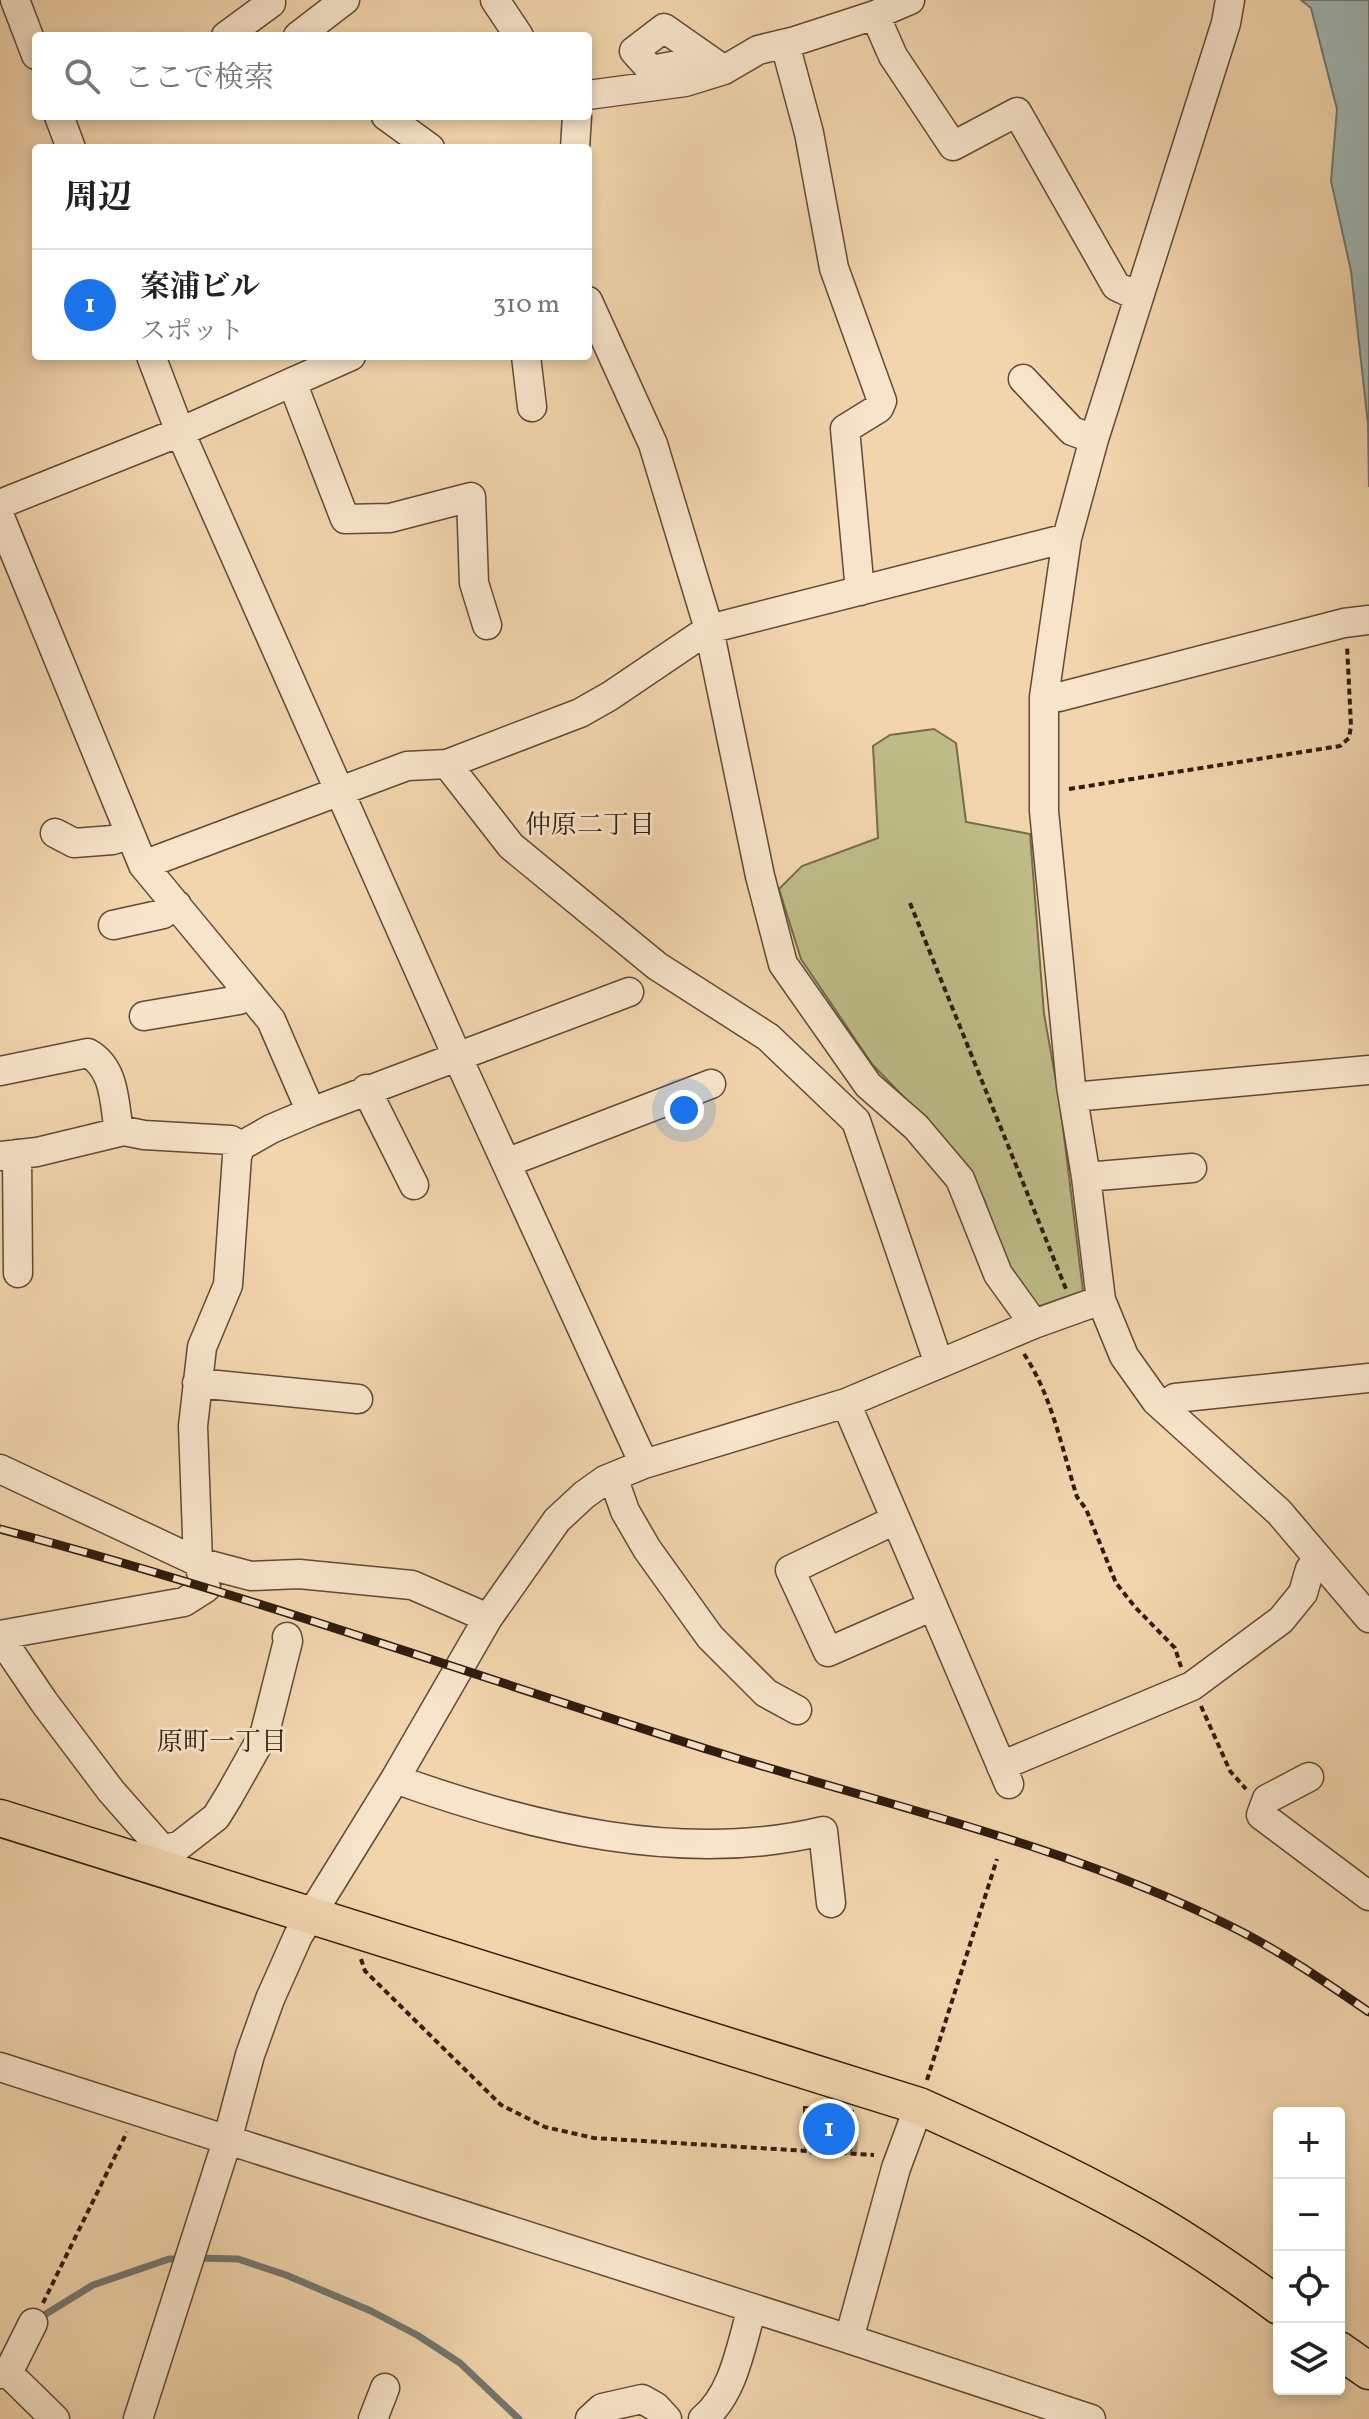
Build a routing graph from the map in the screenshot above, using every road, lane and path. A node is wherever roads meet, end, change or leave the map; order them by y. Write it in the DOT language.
graph roads {
  1 [pos="15,0"];
  2 [pos="345,0"];
  3 [pos="495,0"];
  4 [pos="910,0"];
  5 [pos="1230,0"];
  6 [pos="270,2"];
  7 [pos="875,15"];
  8 [pos="231,32"];
  9 [pos="293,32"];
  10 [pos="301,32"];
  11 [pos="516,32"];
  12 [pos="785,44"];
  13 [pos="32,45"];
  14 [pos="592,94"];
  15 [pos="60,120"];
  16 [pos="392,120"];
  17 [pos="577,120"];
  18 [pos="70,144"];
  19 [pos="424,144"];
  20 [pos="575,144"];
  21 [pos="1139,297"];
  22 [pos="592,310"];
  23 [pos="153,360"];
  24 [pos="342,360"];
  25 [pos="526,360"];
  26 [pos="1023,379"];
  27 [pos="292,382"];
  28 [pos="532,407"];
  29 [pos="180,432"];
  30 [pos="1094,439"];
  31 [pos="0,504"];
  32 [pos="0,517"];
  33 [pos="1067,538"];
  34 [pos="860,591"];
  35 [pos="1355,621"];
  36 [pos="487,625"];
  37 [pos="709,629"];
  38 [pos="1044,697"];
  39 [pos="447,764"];
  40 [pos="340,791"];
  41 [pos="1044,791"];
  42 [pos="55,833"];
  43 [pos="130,834"];
  44 [pos="143,865"];
  45 [pos="910,903"];
  46 [pos="177,905"];
  47 [pos="113,925"];
  48 [pos="629,992"];
  49 [pos="249,993"];
  50 [pos="144,1016"];
  51 [pos="457,1056"];
  52 [pos="1369,1070"];
  53 [pos="0,1071"];
  54 [pos="711,1084"];
  55 [pos="366,1089"];
  56 [pos="1073,1097"];
  57 [pos="311,1112"];
  58 [pos="119,1132"];
  59 [pos="241,1146"];
  60 [pos="8,1155"];
  61 [pos="506,1163"];
  62 [pos="1192,1168"];
  63 [pos="1086,1177"];
  64 [pos="414,1185"];
  65 [pos="18,1273"];
  66 [pos="1088,1305"];
  67 [pos="1023,1329"];
  68 [pos="939,1364"];
  69 [pos="1369,1378"];
  70 [pos="197,1383"];
  71 [pos="358,1399"];
  72 [pos="846,1403"];
  73 [pos="1163,1406"];
  74 [pos="644,1464"];
  75 [pos="0,1469"];
  76 [pos="613,1477"];
  77 [pos="895,1520"];
  78 [pos="1319,1559"];
  79 [pos="198,1562"];
  80 [pos="933,1606"];
  81 [pos="488,1618"];
  82 [pos="1369,1618"];
  83 [pos="0,1636"];
  84 [pos="287,1637"];
  85 [pos="1192,1686"];
  86 [pos="797,1710"];
  87 [pos="1309,1777"];
  88 [pos="395,1779"];
  89 [pos="1261,1815"];
  90 [pos="0,1818"];
  91 [pos="160,1859"];
  92 [pos="997,1859"];
  93 [pos="1369,1896"];
  94 [pos="831,1903"];
  95 [pos="309,1915"];
  96 [pos="360,1931"];
  97 [pos="0,2067"];
  98 [pos="919,2106"];
  99 [pos="136,2111"];
  100 [pos="227,2141"];
  101 [pos="900,2157"];
  102 [pos="1273,2302"];
  103 [pos="752,2308"];
  104 [pos="33,2323"];
  105 [pos="849,2339"];
  106 [pos="1345,2354"];
  107 [pos="1369,2371"];
  108 [pos="4,2373"];
  109 [pos="385,2388"];
  110 [pos="55,2419"];
  111 [pos="138,2419"];
  112 [pos="373,2419"];
  113 [pos="590,2419"];
  114 [pos="667,2419"];
  115 [pos="703,2419"];
  116 [pos="1091,2419"];
  1 -- 13 [label="street"];
  2 -- 10 [label="street"];
  3 -- 11 [label="street"];
  4 -- 7 [label="street"];
  5 -- 21 [label="street"];
  6 -- 8 [label="street"];
  6 -- 9 [label="street"];
  7 -- 12 [label="street"];
  7 -- 21 [label="street"];
  12 -- 14 [label="street"];
  12 -- 34 [label="street"];
  15 -- 18 [label="street"];
  16 -- 19 [label="street"];
  17 -- 20 [label="street"];
  21 -- 30 [label="street"];
  22 -- 37 [label="street"];
  23 -- 29 [label="street"];
  24 -- 27 [label="street"];
  25 -- 28 [label="street"];
  26 -- 30 [label="street"];
  27 -- 29 [label="street"];
  27 -- 36 [label="street"];
  29 -- 31 [label="street"];
  29 -- 40 [label="street"];
  30 -- 33 [label="street"];
  32 -- 43 [label="street"];
  33 -- 34 [label="street"];
  33 -- 38 [label="street"];
  34 -- 37 [label="street"];
  35 -- 38 [label="street"];
  35 -- 41 [label="path"];
  37 -- 39 [label="street"];
  37 -- 67 [label="street"];
  38 -- 41 [label="street"];
  39 -- 40 [label="street"];
  39 -- 68 [label="street"];
  40 -- 44 [label="street"];
  40 -- 51 [label="street"];
  41 -- 56 [label="street"];
  42 -- 43 [label="street"];
  43 -- 44 [label="street"];
  44 -- 46 [label="street"];
  45 -- 66 [label="path"];
  46 -- 47 [label="street"];
  46 -- 49 [label="street"];
  48 -- 51 [label="street"];
  49 -- 50 [label="street"];
  49 -- 57 [label="street"];
  51 -- 55 [label="street"];
  51 -- 61 [label="street"];
  52 -- 56 [label="street"];
  53 -- 58 [label="street"];
  54 -- 61 [label="street"];
  55 -- 57 [label="street"];
  55 -- 64 [label="street"];
  56 -- 63 [label="street"];
  57 -- 59 [label="street"];
  58 -- 59 [label="street"];
  58 -- 60 [label="street"];
  59 -- 70 [label="street"];
  60 -- 65 [label="street"];
  61 -- 74 [label="street"];
  62 -- 63 [label="street"];
  63 -- 66 [label="street"];
  66 -- 67 [label="street"];
  66 -- 73 [label="street"];
  67 -- 68 [label="street"];
  67 -- 85 [label="path"];
  68 -- 72 [label="street"];
  69 -- 73 [label="street"];
  70 -- 71 [label="street"];
  70 -- 79 [label="street"];
  72 -- 74 [label="street"];
  72 -- 77 [label="street"];
  73 -- 78 [label="street"];
  74 -- 76 [label="street"];
  75 -- 79 [label="street"];
  76 -- 81 [label="street"];
  76 -- 86 [label="street"];
  77 -- 80 [label="street"];
  77 -- 80 [label="street"];
  78 -- 82 [label="street"];
  78 -- 85 [label="street"];
  79 -- 81 [label="street"];
  79 -- 83 [label="street"];
  80 -- 85 [label="street"];
  81 -- 88 [label="street"];
  83 -- 91 [label="street"];
  84 -- 91 [label="street"];
  85 -- 89 [label="path"];
  87 -- 89 [label="street"];
  88 -- 94 [label="street"];
  88 -- 95 [label="street"];
  89 -- 93 [label="street"];
  90 -- 91 [label="main road"];
  91 -- 95 [label="main road"];
  92 -- 98 [label="path"];
  95 -- 96 [label="main road"];
  95 -- 100 [label="street"];
  96 -- 98 [label="main road"];
  96 -- 101 [label="path"];
  97 -- 99 [label="street"];
  98 -- 101 [label="street"];
  98 -- 102 [label="main road"];
  99 -- 100 [label="street"];
  99 -- 104 [label="path"];
  100 -- 103 [label="street"];
  100 -- 111 [label="street"];
  101 -- 105 [label="street"];
  103 -- 105 [label="street"];
  103 -- 115 [label="street"];
  104 -- 108 [label="street"];
  105 -- 116 [label="street"];
  106 -- 107 [label="main road"];
  108 -- 110 [label="street"];
  109 -- 112 [label="street"];
  113 -- 114 [label="street"];
}
